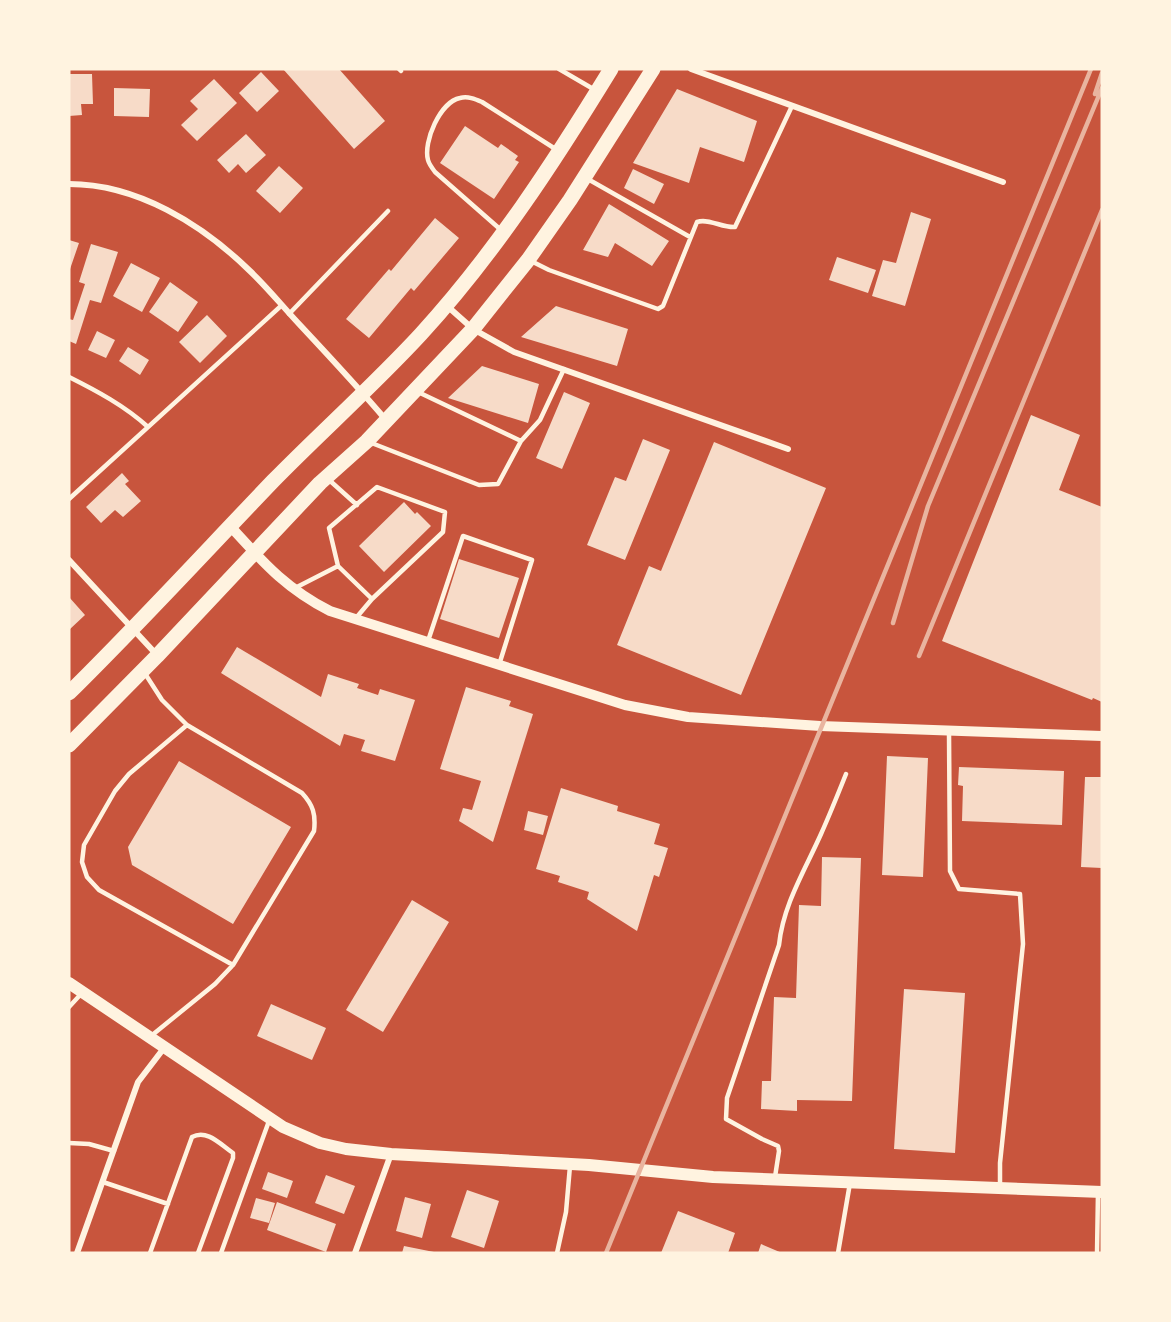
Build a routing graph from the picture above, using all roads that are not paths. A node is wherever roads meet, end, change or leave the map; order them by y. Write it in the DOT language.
graph roads {
  1 [pos="559,69"];
  2 [pos="611,69"];
  3 [pos="653,69"];
  4 [pos="691,69"];
  5 [pos="597,92"];
  6 [pos="792,106"];
  7 [pos="559,151"];
  8 [pos="585,177"];
  9 [pos="1004,182"];
  10 [pos="69,184"];
  11 [pos="387,211"];
  12 [pos="503,232"];
  13 [pos="690,237"];
  14 [pos="528,260"];
  15 [pos="282,305"];
  16 [pos="445,305"];
  17 [pos="289,314"];
  18 [pos="473,329"];
  19 [pos="564,369"];
  20 [pos="69,377"];
  21 [pos="416,391"];
  22 [pos="364,393"];
  23 [pos="387,420"];
  24 [pos="148,427"];
  25 [pos="367,441"];
  26 [pos="521,441"];
  27 [pos="788,448"];
  28 [pos="326,477"];
  29 [pos="69,499"];
  30 [pos="357,505"];
  31 [pos="230,526"];
  32 [pos="254,552"];
  33 [pos="69,560"];
  34 [pos="338,566"];
  35 [pos="293,589"];
  36 [pos="372,599"];
  37 [pos="355,620"];
  38 [pos="133,630"];
  39 [pos="427,643"];
  40 [pos="158,656"];
  41 [pos="499,665"];
  42 [pos="143,671"];
  43 [pos="69,693"];
  44 [pos="187,725"];
  45 [pos="949,730"];
  46 [pos="1102,736"];
  47 [pos="69,745"];
  48 [pos="846,774"];
  49 [pos="233,966"];
  50 [pos="69,983"];
  51 [pos="82,992"];
  52 [pos="69,1007"];
  53 [pos="148,1037"];
  54 [pos="164,1048"];
  55 [pos="270,1118"];
  56 [pos="69,1143"];
  57 [pos="114,1151"];
  58 [pos="391,1154"];
  59 [pos="570,1163"];
  60 [pos="774,1180"];
  61 [pos="102,1182"];
  62 [pos="850,1183"];
  63 [pos="1000,1189"];
  64 [pos="1100,1192"];
  65 [pos="168,1204"];
  66 [pos="77,1253"];
  67 [pos="150,1253"];
  68 [pos="198,1253"];
  69 [pos="221,1253"];
  70 [pos="355,1253"];
  71 [pos="557,1253"];
  72 [pos="838,1253"];
  73 [pos="1097,1253"];
  1 -- 5 [label="lane"];
  2 -- 5 [label="main road"];
  3 -- 8 [label="main road"];
  4 -- 6 [label="street"];
  5 -- 7 [label="main road"];
  6 -- 9 [label="street"];
  6 -- 13 [label="lane"];
  7 -- 12 [label="main road"];
  7 -- 12 [label="lane"];
  8 -- 13 [label="lane"];
  8 -- 14 [label="main road"];
  10 -- 15 [label="street"];
  11 -- 17 [label="lane"];
  12 -- 16 [label="main road"];
  13 -- 14 [label="lane"];
  14 -- 18 [label="main road"];
  15 -- 17 [label="street"];
  15 -- 24 [label="lane"];
  16 -- 18 [label="street"];
  16 -- 22 [label="main road"];
  17 -- 22 [label="street"];
  18 -- 19 [label="street"];
  18 -- 21 [label="main road"];
  19 -- 26 [label="lane"];
  19 -- 27 [label="street"];
  20 -- 24 [label="lane"];
  21 -- 23 [label="main road"];
  21 -- 26 [label="lane"];
  22 -- 23 [label="street"];
  22 -- 31 [label="main road"];
  23 -- 25 [label="main road"];
  24 -- 29 [label="lane"];
  25 -- 26 [label="lane"];
  25 -- 28 [label="main road"];
  28 -- 30 [label="lane"];
  28 -- 32 [label="main road"];
  30 -- 34 [label="lane"];
  30 -- 36 [label="lane"];
  31 -- 32 [label="street"];
  31 -- 38 [label="main road"];
  32 -- 35 [label="street"];
  32 -- 40 [label="main road"];
  33 -- 38 [label="street"];
  34 -- 35 [label="lane"];
  34 -- 36 [label="lane"];
  35 -- 37 [label="street"];
  36 -- 37 [label="lane"];
  37 -- 39 [label="street"];
  38 -- 40 [label="street"];
  38 -- 43 [label="main road"];
  39 -- 41 [label="street"];
  39 -- 41 [label="lane"];
  40 -- 42 [label="main road"];
  41 -- 45 [label="street"];
  42 -- 44 [label="lane"];
  42 -- 47 [label="main road"];
  44 -- 49 [label="lane"];
  44 -- 49 [label="lane"];
  45 -- 46 [label="street"];
  45 -- 63 [label="lane"];
  48 -- 60 [label="lane"];
  49 -- 53 [label="lane"];
  50 -- 51 [label="main road"];
  51 -- 52 [label="lane"];
  51 -- 53 [label="main road"];
  53 -- 54 [label="main road"];
  54 -- 55 [label="main road"];
  54 -- 57 [label="street"];
  55 -- 58 [label="main road"];
  55 -- 69 [label="lane"];
  56 -- 57 [label="lane"];
  57 -- 61 [label="street"];
  58 -- 59 [label="main road"];
  58 -- 70 [label="street"];
  59 -- 60 [label="main road"];
  59 -- 71 [label="lane"];
  60 -- 62 [label="main road"];
  61 -- 65 [label="lane"];
  61 -- 66 [label="street"];
  62 -- 63 [label="main road"];
  62 -- 72 [label="lane"];
  63 -- 64 [label="main road"];
  64 -- 73 [label="lane"];
  65 -- 67 [label="lane"];
  65 -- 68 [label="lane"];
}
